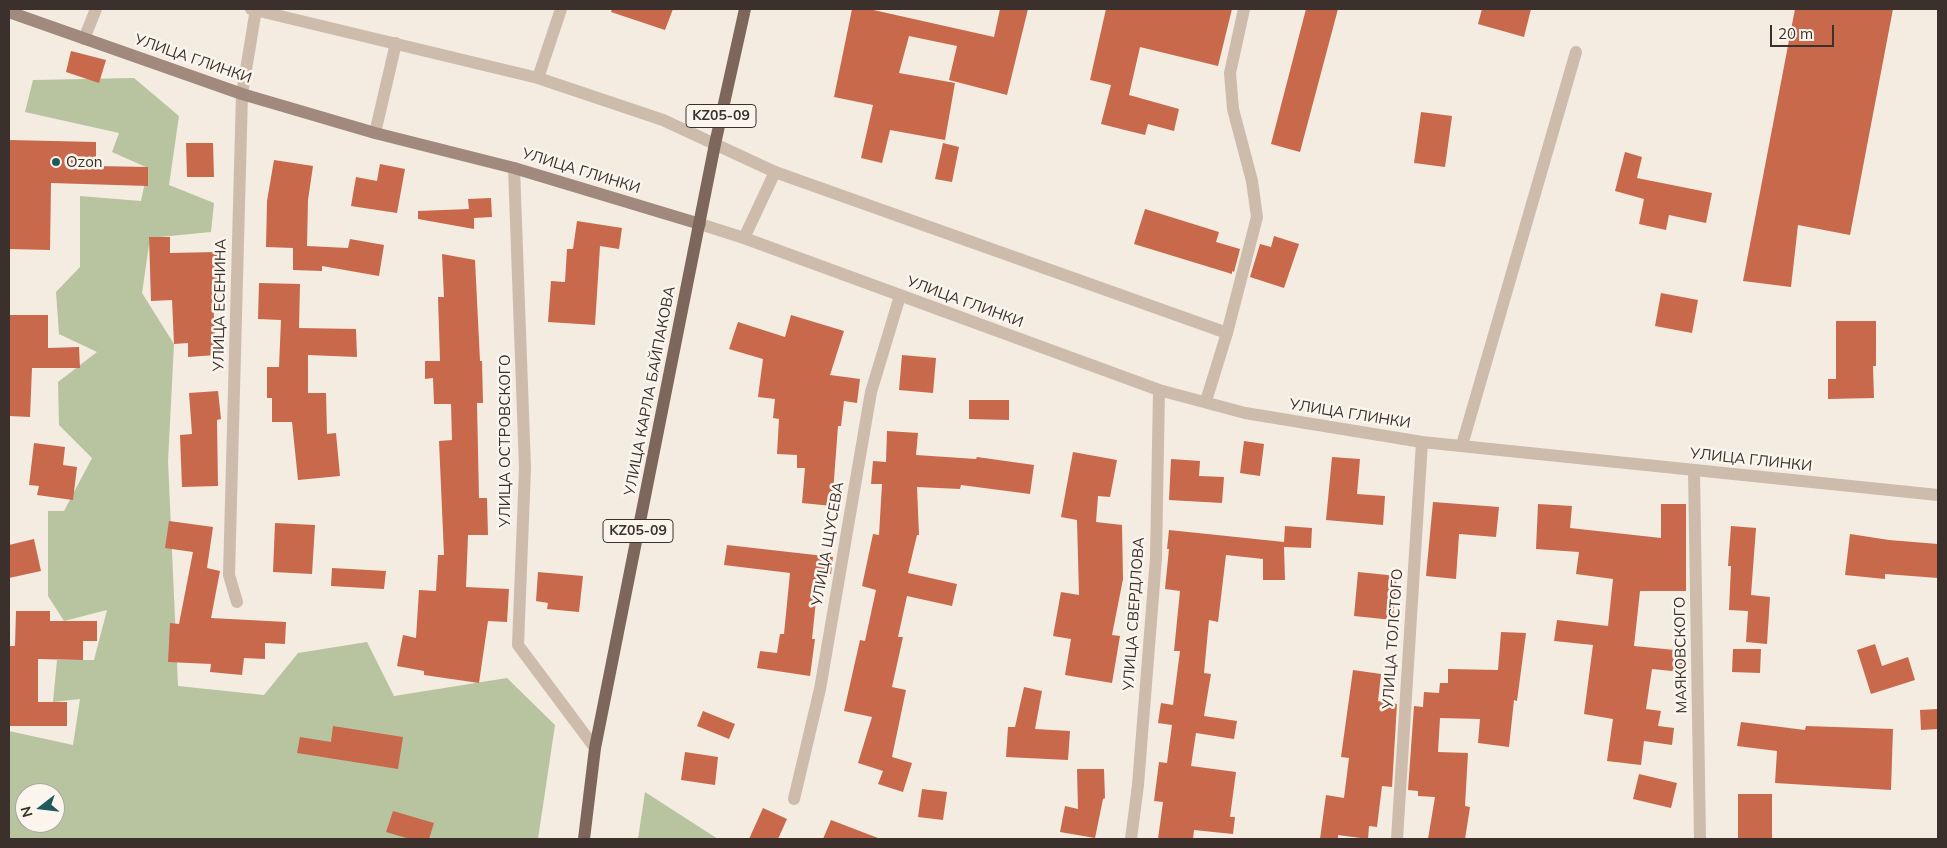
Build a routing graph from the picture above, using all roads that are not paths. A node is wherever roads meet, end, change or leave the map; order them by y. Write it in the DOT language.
graph roads {
  1 [pos="96,9"];
  2 [pos="561,9"];
  3 [pos="744,9"];
  4 [pos="1244,9"];
  5 [pos="254,10"];
  6 [pos="9,12"];
  7 [pos="84,38"];
  8 [pos="396,43"];
  9 [pos="1576,52"];
  10 [pos="538,78"];
  11 [pos="242,94"];
  12 [pos="375,133"];
  13 [pos="715,144"];
  14 [pos="514,168"];
  15 [pos="775,172"];
  16 [pos="700,224"];
  17 [pos="744,238"];
  18 [pos="900,296"];
  19 [pos="1227,333"];
  20 [pos="1160,390"];
  21 [pos="1206,401"];
  22 [pos="1422,442"];
  23 [pos="1462,445"];
  24 [pos="1694,471"];
  25 [pos="1938,495"];
  26 [pos="237,602"];
  27 [pos="595,748"];
  28 [pos="794,799"];
  29 [pos="584,839"];
  30 [pos="1131,839"];
  31 [pos="1397,839"];
  32 [pos="1700,839"];
  1 -- 7 [label="street"];
  2 -- 10 [label="street"];
  3 -- 13 [label="main road, УЛИЦА КАРЛА БАЙПАКОВА / KZ05-09"];
  4 -- 19 [label="street"];
  5 -- 8 [label="street"];
  5 -- 11 [label="street, УЛИЦА ЕСЕНИНА"];
  6 -- 7 [label="main road, УЛИЦА ГЛИНКИ"];
  7 -- 11 [label="main road, УЛИЦА ГЛИНКИ"];
  8 -- 10 [label="street"];
  8 -- 12 [label="street"];
  9 -- 23 [label="street"];
  10 -- 13 [label="street"];
  11 -- 12 [label="main road, УЛИЦА ГЛИНКИ"];
  11 -- 26 [label="street, УЛИЦА ЕСЕНИНА"];
  12 -- 14 [label="main road, УЛИЦА ГЛИНКИ"];
  13 -- 15 [label="street"];
  13 -- 16 [label="main road, УЛИЦА КАРЛА БАЙПАКОВА / KZ05-09"];
  14 -- 16 [label="main road, УЛИЦА ГЛИНКИ"];
  14 -- 27 [label="street, УЛИЦА ОСТРОВСКОГО"];
  15 -- 17 [label="street"];
  15 -- 19 [label="street"];
  16 -- 17 [label="street, УЛИЦА ГЛИНКИ"];
  16 -- 27 [label="main road, УЛИЦА КАРЛА БАЙПАКОВА / KZ05-09"];
  17 -- 18 [label="street, УЛИЦА ГЛИНКИ"];
  18 -- 20 [label="street, УЛИЦА ГЛИНКИ"];
  18 -- 28 [label="street, УЛИЦА ЩУСЕВА"];
  19 -- 21 [label="street"];
  20 -- 21 [label="street, УЛИЦА ГЛИНКИ"];
  20 -- 30 [label="street, УЛИЦА СВЕРДЛОВА"];
  21 -- 22 [label="street, УЛИЦА ГЛИНКИ"];
  22 -- 23 [label="street, УЛИЦА ГЛИНКИ"];
  22 -- 31 [label="street, УЛИЦА ТОЛСТОГО"];
  23 -- 24 [label="street, УЛИЦА ГЛИНКИ"];
  24 -- 25 [label="street, УЛИЦА ГЛИНКИ"];
  24 -- 32 [label="street, МАЯКОВСКОГО"];
  27 -- 29 [label="main road, УЛИЦА КАРЛА БАЙПАКОВА / KZ05-09"];
}
